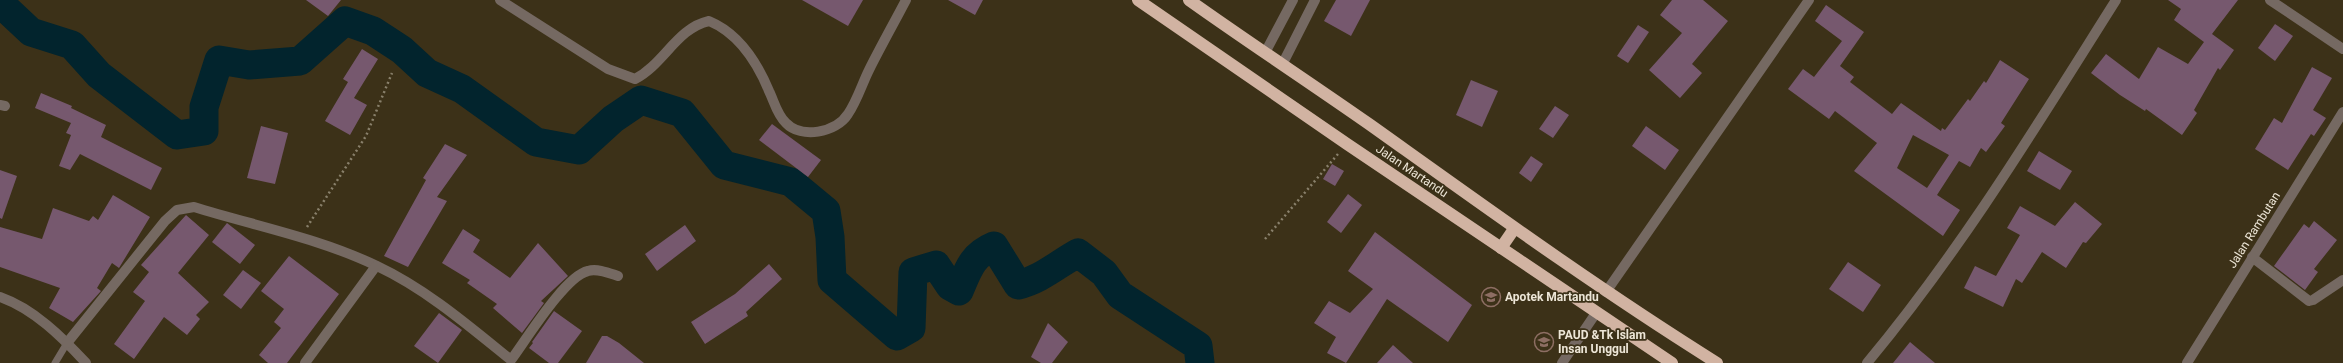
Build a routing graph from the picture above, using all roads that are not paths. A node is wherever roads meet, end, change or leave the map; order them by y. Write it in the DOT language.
graph roads {
  1 [pos="500,0"];
  2 [pos="906,0"];
  3 [pos="1138,0"];
  4 [pos="1189,0"];
  5 [pos="1293,0"];
  6 [pos="1315,0"];
  7 [pos="1809,0"];
  8 [pos="2116,0"];
  9 [pos="2270,0"];
  10 [pos="1201,4"];
  11 [pos="2343,50"];
  12 [pos="1266,52"];
  13 [pos="1283,63"];
  14 [pos="2343,112"];
  15 [pos="1514,229"];
  16 [pos="1501,248"];
  17 [pos="2252,257"];
  18 [pos="376,266"];
  19 [pos="618,276"];
  20 [pos="2343,280"];
  21 [pos="1606,292"];
  22 [pos="0,297"];
  23 [pos="1596,313"];
  24 [pos="67,343"];
  25 [pos="510,361"];
  26 [pos="54,363"];
  27 [pos="86,363"];
  28 [pos="305,363"];
  29 [pos="1562,363"];
  30 [pos="1672,363"];
  31 [pos="1717,363"];
  32 [pos="1867,363"];
  33 [pos="2187,363"];
  1 -- 2 [label="street"];
  3 -- 16 [label="highway, Jalan Martandu"];
  4 -- 10 [label="highway, Jalan Martandu"];
  5 -- 12 [label="street"];
  6 -- 13 [label="street"];
  7 -- 21 [label="street"];
  8 -- 32 [label="street"];
  9 -- 11 [label="street"];
  10 -- 12 [label="highway, Jalan Martandu"];
  12 -- 13 [label="highway, Jalan Martandu"];
  13 -- 15 [label="highway, Jalan Martandu"];
  14 -- 17 [label="street, Jalan Rambutan"];
  15 -- 16 [label="highway"];
  15 -- 21 [label="highway, Jalan Martandu"];
  16 -- 23 [label="highway, Jalan Martandu"];
  17 -- 20 [label="street"];
  17 -- 33 [label="street, Jalan Rambutan"];
  18 -- 24 [label="street"];
  18 -- 25 [label="street"];
  18 -- 28 [label="street"];
  19 -- 25 [label="street"];
  21 -- 31 [label="highway, Jalan Martandu"];
  22 -- 24 [label="street"];
  23 -- 29 [label="street"];
  23 -- 30 [label="highway, Jalan Martandu"];
  24 -- 26 [label="lane"];
  24 -- 27 [label="street"];
}
